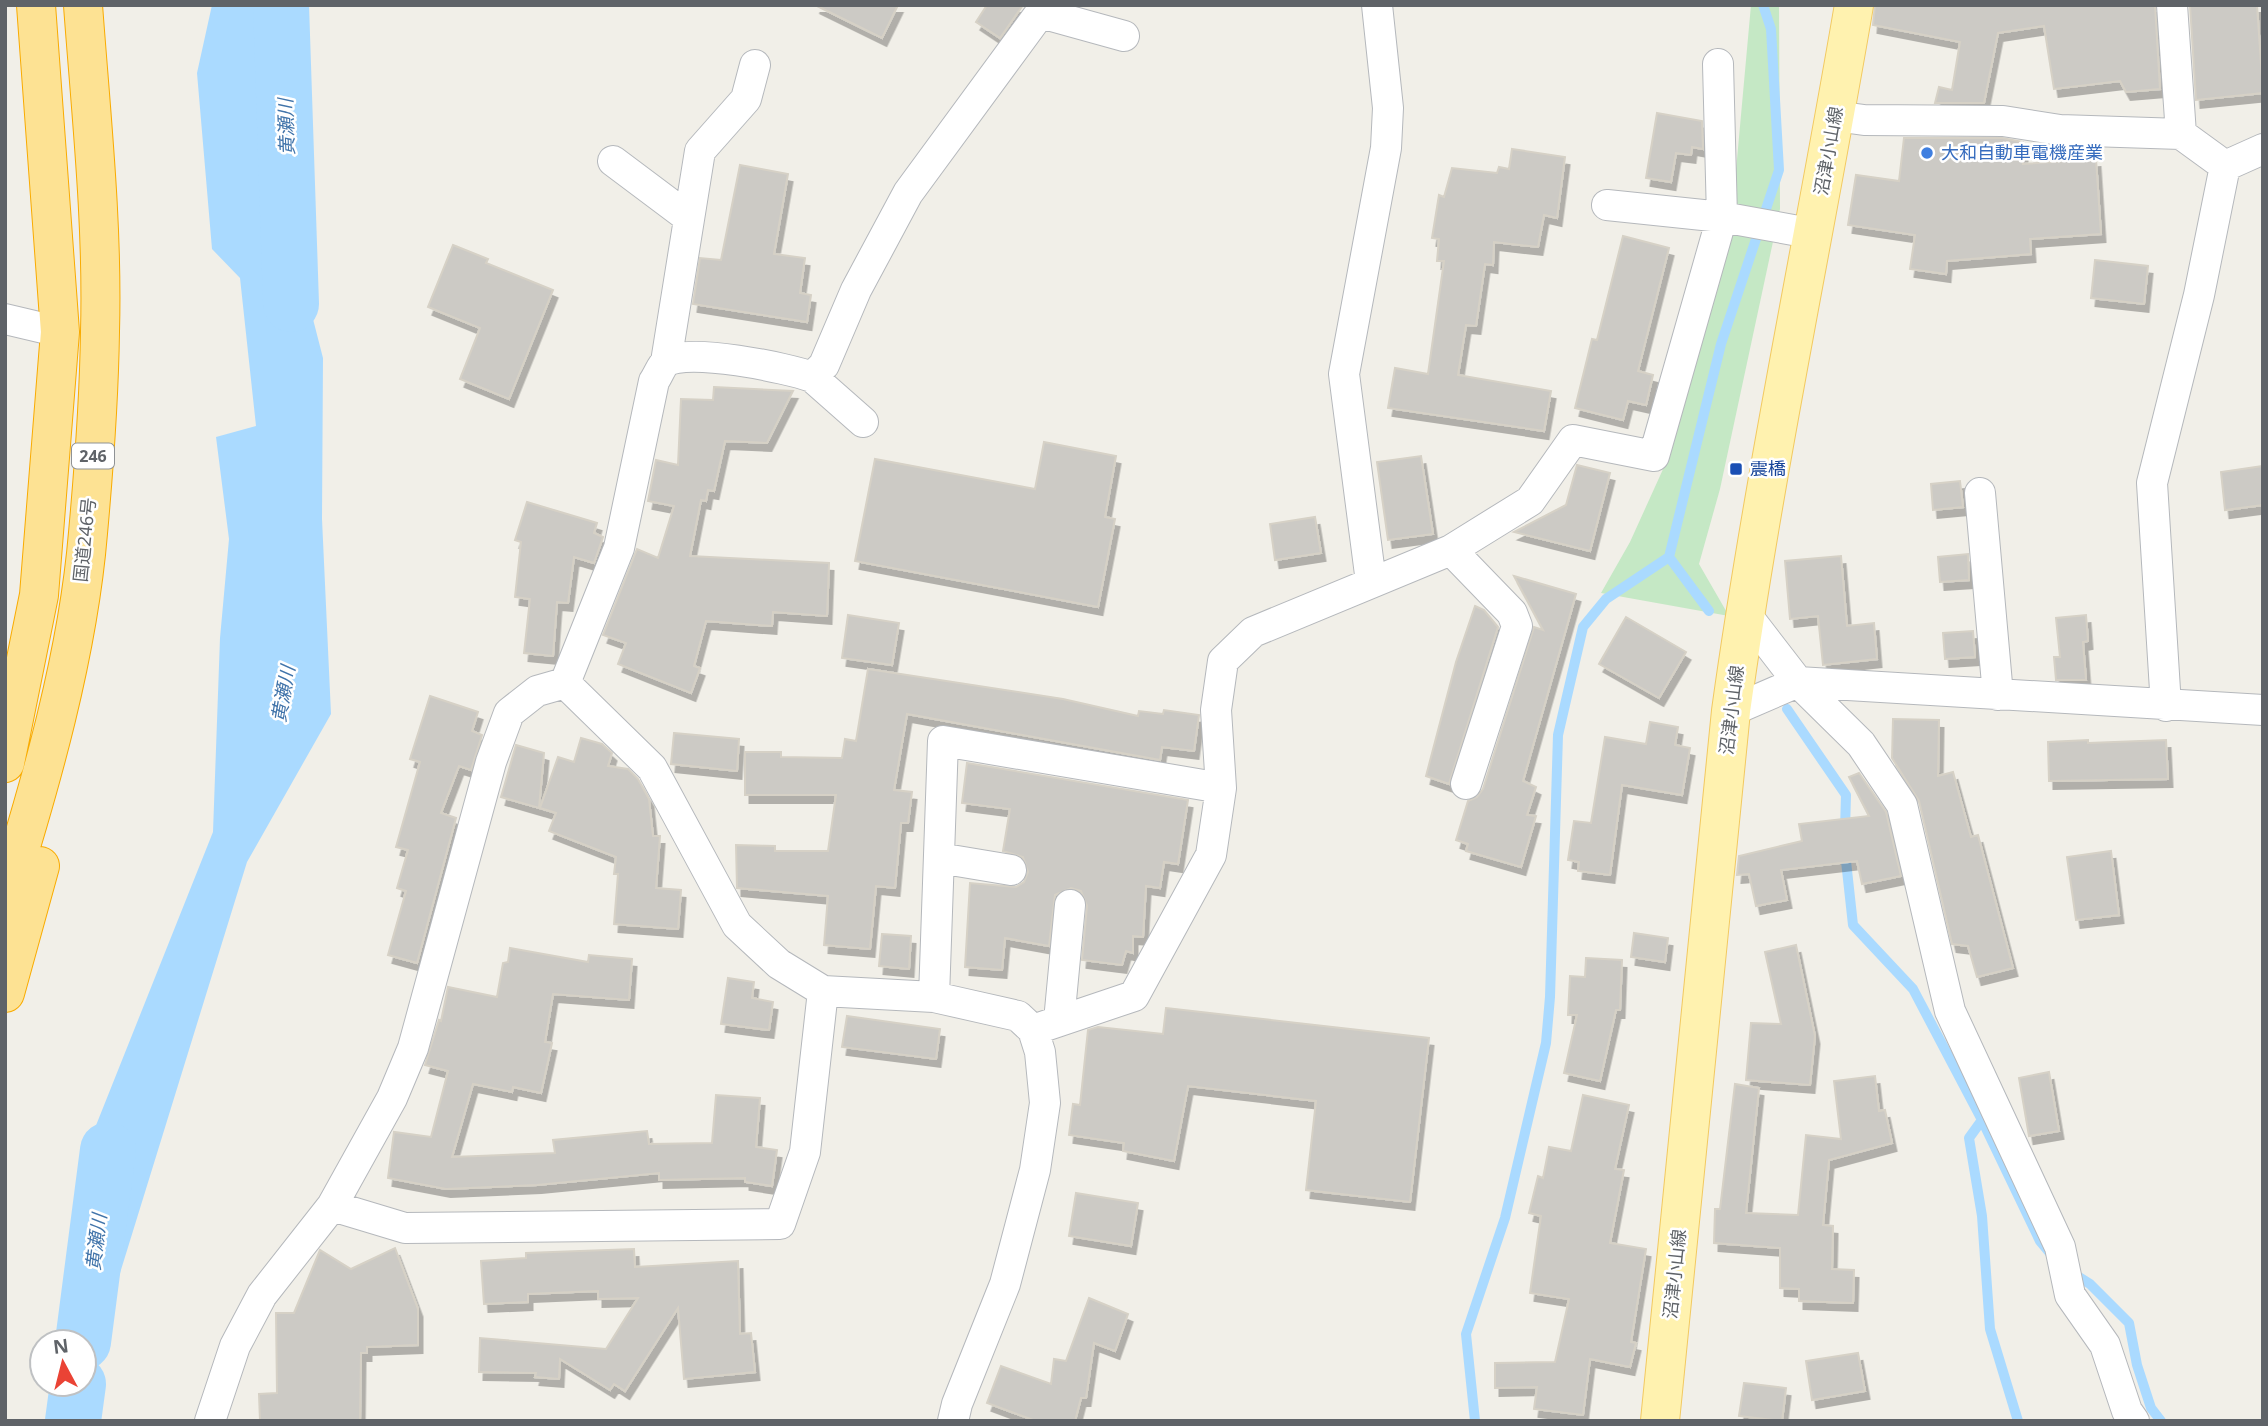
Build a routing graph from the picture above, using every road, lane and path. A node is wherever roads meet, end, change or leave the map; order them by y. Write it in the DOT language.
graph roads {
  1 [pos="36,5"];
  2 [pos="83,5"];
  3 [pos="1377,5"];
  4 [pos="1854,5"];
  5 [pos="2172,5"];
  6 [pos="1043,9"];
  7 [pos="1124,36"];
  8 [pos="1718,64"];
  9 [pos="755,65"];
  10 [pos="1835,116"];
  11 [pos="2181,134"];
  12 [pos="2263,149"];
  13 [pos="613,160"];
  14 [pos="2225,166"];
  15 [pos="1607,205"];
  16 [pos="1722,217"];
  17 [pos="689,218"];
  18 [pos="1798,231"];
  19 [pos="5,319"];
  20 [pos="60,332"];
  21 [pos="666,362"];
  22 [pos="813,377"];
  23 [pos="863,422"];
  24 [pos="1980,493"];
  25 [pos="1451,550"];
  26 [pos="1371,582"];
  27 [pos="1744,612"];
  28 [pos="64,677"];
  29 [pos="1798,682"];
  30 [pos="565,683"];
  31 [pos="1998,695"];
  32 [pos="2166,706"];
  33 [pos="1731,710"];
  34 [pos="2263,710"];
  35 [pos="5,763"];
  36 [pos="1466,784"];
  37 [pos="1221,788"];
  38 [pos="939,858"];
  39 [pos="1011,870"];
  40 [pos="5,898"];
  41 [pos="1070,905"];
  42 [pos="823,991"];
  43 [pos="5,993"];
  44 [pos="934,997"];
  45 [pos="1046,1026"];
  46 [pos="332,1206"];
  47 [pos="211,1421"];
  48 [pos="953,1421"];
  49 [pos="1660,1421"];
  50 [pos="2134,1421"];
  1 -- 20 [label="highway, 246"];
  2 -- 28 [label="highway, 国道246号 / 246"];
  3 -- 26 [label="street"];
  4 -- 10 [label="main road, 沼津小山線"];
  5 -- 11 [label="street"];
  6 -- 7 [label="street"];
  6 -- 22 [label="street"];
  8 -- 16 [label="street"];
  9 -- 17 [label="street"];
  10 -- 11 [label="street"];
  10 -- 18 [label="main road, 沼津小山線"];
  11 -- 14 [label="street"];
  12 -- 14 [label="street"];
  13 -- 17 [label="street"];
  14 -- 32 [label="street"];
  15 -- 16 [label="street"];
  16 -- 18 [label="street"];
  16 -- 25 [label="street"];
  17 -- 21 [label="street"];
  18 -- 27 [label="main road, 沼津小山線"];
  19 -- 20 [label="street"];
  20 -- 35 [label="highway, 246"];
  21 -- 22 [label="street"];
  21 -- 30 [label="street"];
  22 -- 23 [label="street"];
  24 -- 31 [label="street"];
  25 -- 26 [label="street"];
  25 -- 36 [label="street"];
  26 -- 37 [label="street"];
  27 -- 29 [label="street"];
  27 -- 33 [label="main road, 沼津小山線"];
  28 -- 40 [label="highway, 国道246号 / 246"];
  28 -- 43 [label="highway"];
  29 -- 31 [label="street"];
  29 -- 33 [label="street"];
  29 -- 50 [label="street"];
  30 -- 42 [label="street"];
  30 -- 46 [label="street"];
  31 -- 32 [label="street"];
  32 -- 34 [label="street"];
  33 -- 49 [label="main road, 沼津小山線"];
  37 -- 38 [label="street"];
  37 -- 45 [label="street"];
  38 -- 39 [label="street"];
  38 -- 44 [label="street"];
  41 -- 45 [label="street"];
  42 -- 44 [label="street"];
  42 -- 46 [label="street"];
  44 -- 45 [label="street"];
  45 -- 48 [label="street"];
  46 -- 47 [label="street"];
}
